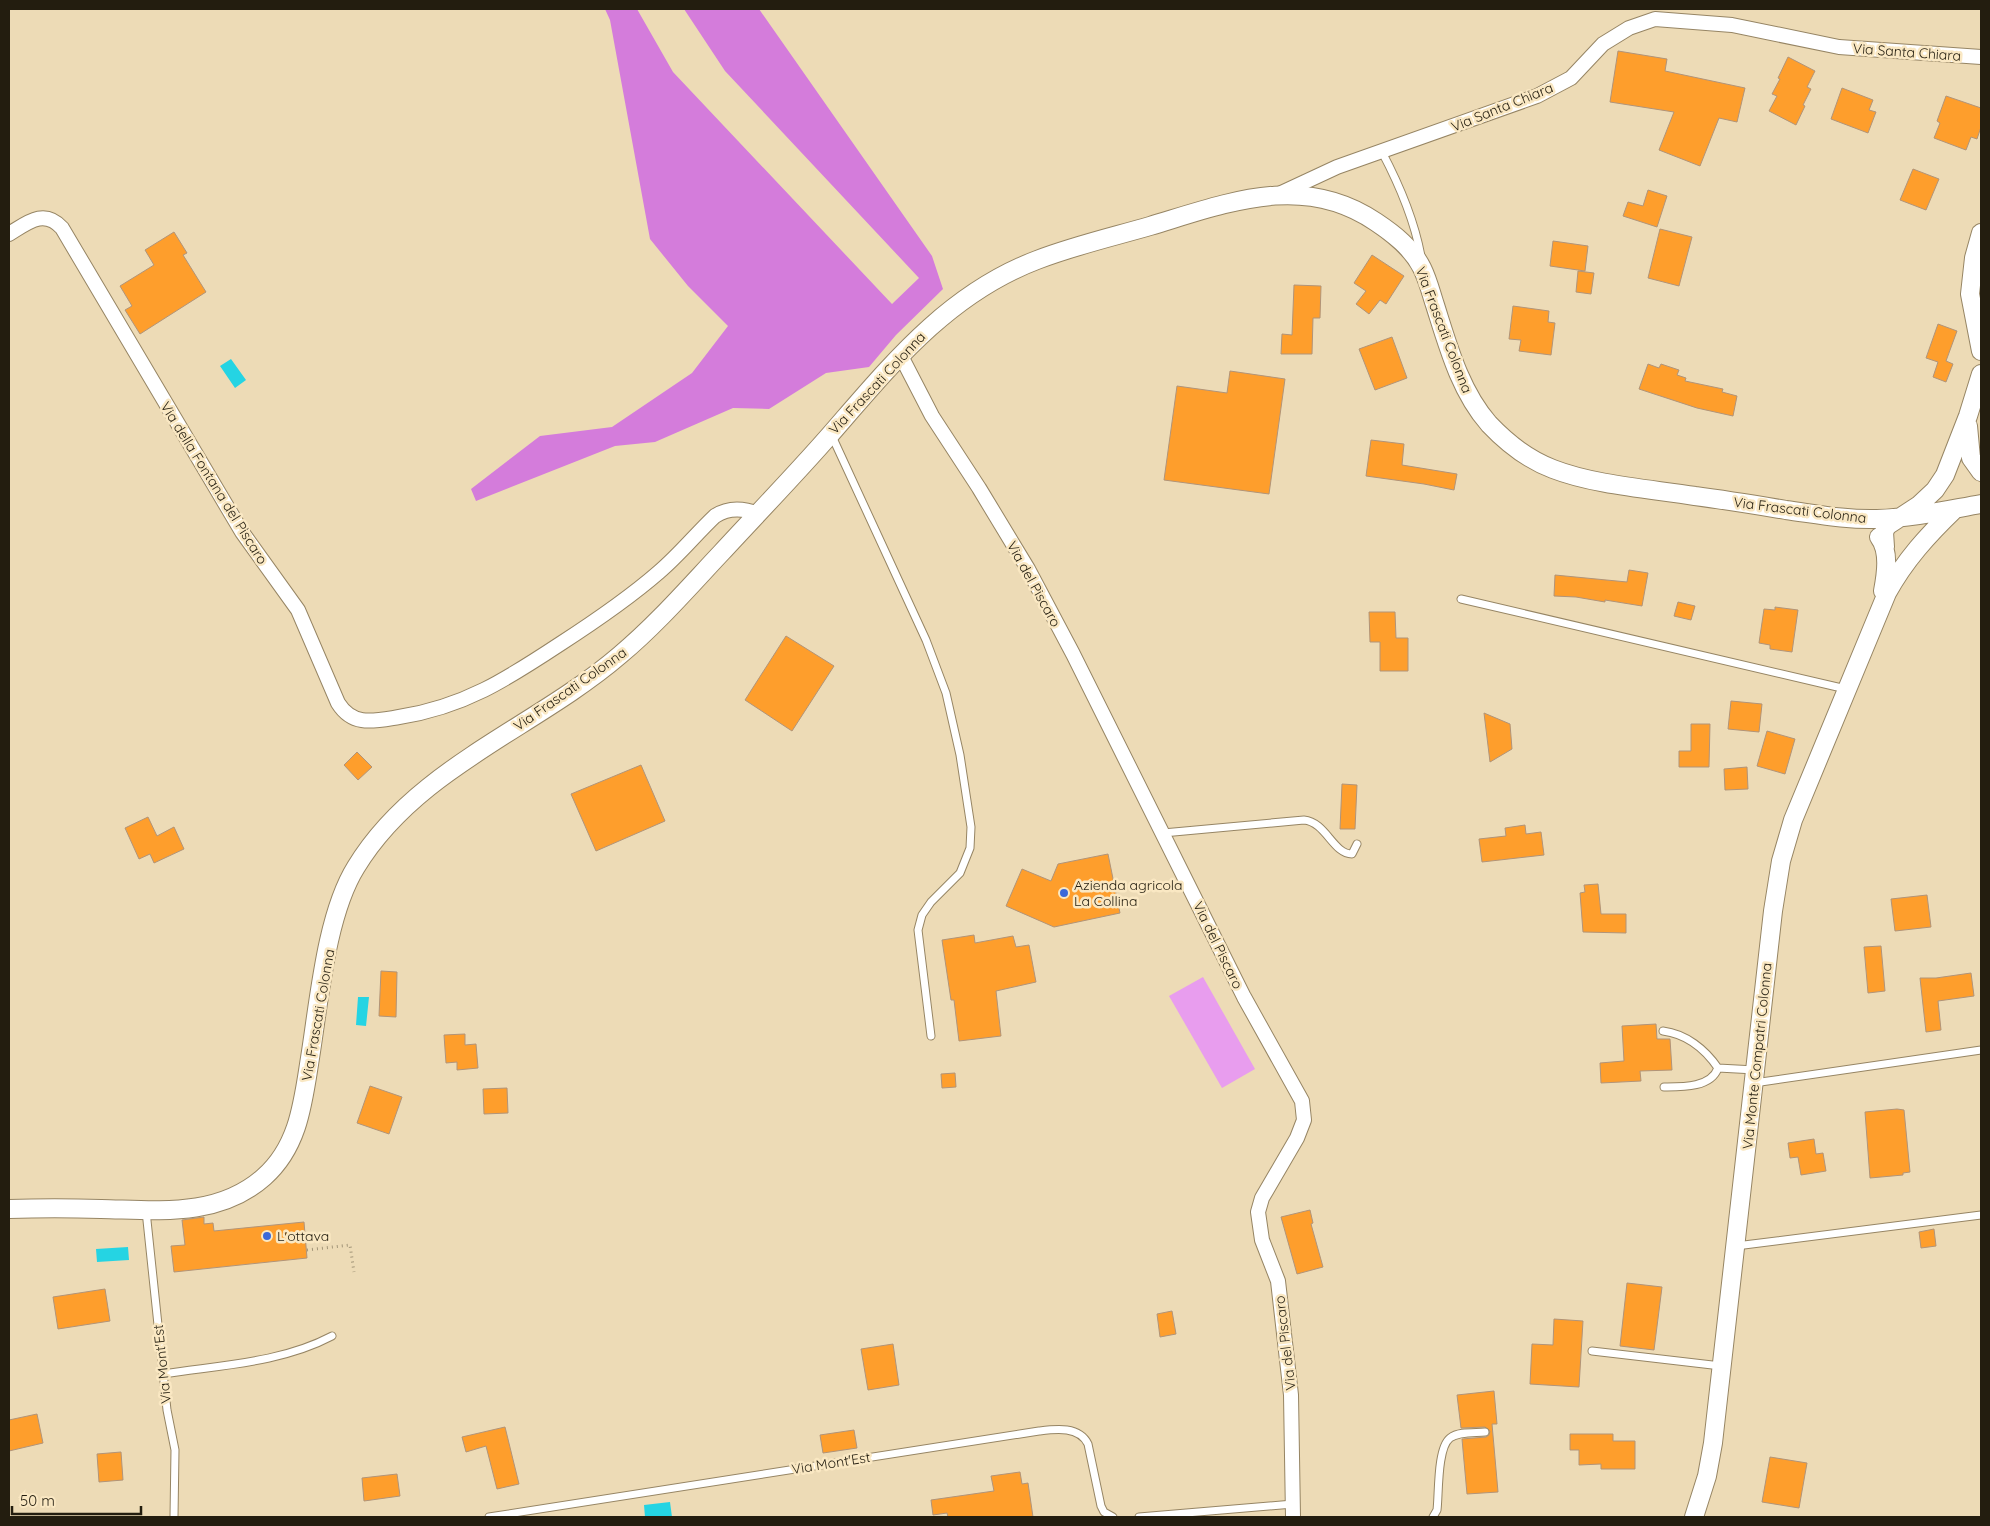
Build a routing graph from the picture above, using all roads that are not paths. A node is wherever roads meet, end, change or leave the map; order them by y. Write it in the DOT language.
graph roads {
  1 [pos="1981,57"];
  2 [pos="1382,152"];
  3 [pos="1279,194"];
  4 [pos="1981,233"];
  5 [pos="9,234"];
  6 [pos="1426,279"];
  7 [pos="1981,351"];
  8 [pos="901,356"];
  9 [pos="1981,374"];
  10 [pos="1968,416"];
  11 [pos="831,434"];
  12 [pos="1981,472"];
  13 [pos="1981,504"];
  14 [pos="1955,509"];
  15 [pos="758,514"];
  16 [pos="1831,516"];
  17 [pos="1902,517"];
  18 [pos="1885,547"];
  19 [pos="1916,548"];
  20 [pos="1461,599"];
  21 [pos="1879,609"];
  22 [pos="1846,689"];
  23 [pos="1163,833"];
  24 [pos="1357,844"];
  25 [pos="1663,1031"];
  26 [pos="931,1036"];
  27 [pos="1981,1050"];
  28 [pos="1718,1068"];
  29 [pos="1755,1076"];
  30 [pos="1664,1087"];
  31 [pos="9,1209"];
  32 [pos="146,1211"];
  33 [pos="1981,1215"];
  34 [pos="1736,1246"];
  35 [pos="332,1336"];
  36 [pos="1592,1351"];
  37 [pos="1722,1366"];
  38 [pos="163,1374"];
  39 [pos="1485,1432"];
  40 [pos="1293,1511"];
  41 [pos="174,1517"];
  42 [pos="489,1517"];
  43 [pos="1113,1517"];
  44 [pos="1138,1517"];
  45 [pos="1434,1517"];
  46 [pos="1694,1517"];
  1 -- 2 [label="street, Via Santa Chiara"];
  2 -- 3 [label="street, Via Santa Chiara"];
  2 -- 6 [label="lane"];
  3 -- 6 [label="street, Via Frascati Colonna"];
  3 -- 8 [label="street, Via Frascati Colonna"];
  4 -- 7 [label="street"];
  5 -- 15 [label="street, Via della Fontana del Piscaro"];
  6 -- 16 [label="street, Via Frascati Colonna"];
  8 -- 11 [label="street, Via Frascati Colonna"];
  8 -- 23 [label="street, Via del Piscaro"];
  9 -- 10 [label="street"];
  10 -- 12 [label="street"];
  10 -- 17 [label="street"];
  11 -- 15 [label="street, Via Frascati Colonna"];
  11 -- 26 [label="lane"];
  13 -- 14 [label="street, Via Frascati Colonna"];
  14 -- 17 [label="street, Via Frascati Colonna"];
  14 -- 19 [label="street"];
  15 -- 32 [label="street, Via Frascati Colonna"];
  16 -- 17 [label="street, Via Frascati Colonna"];
  16 -- 18 [label="street"];
  17 -- 18 [label="street"];
  17 -- 19 [label="street"];
  18 -- 21 [label="street"];
  19 -- 21 [label="street"];
  20 -- 22 [label="lane"];
  21 -- 22 [label="street, Via Monte Compatri Colonna"];
  22 -- 29 [label="street, Via Monte Compatri Colonna"];
  23 -- 24 [label="lane"];
  23 -- 40 [label="street, Via del Piscaro"];
  25 -- 28 [label="lane"];
  27 -- 29 [label="lane"];
  28 -- 29 [label="lane"];
  28 -- 30 [label="lane"];
  29 -- 34 [label="street, Via Monte Compatri Colonna"];
  31 -- 32 [label="street, Via Frascati Colonna"];
  32 -- 38 [label="lane, Via Mont'Est"];
  33 -- 34 [label="lane"];
  34 -- 37 [label="street, Via Monte Compatri Colonna"];
  35 -- 38 [label="lane"];
  36 -- 37 [label="lane"];
  37 -- 46 [label="street, Via Monte Compatri Colonna"];
  38 -- 41 [label="lane, Via Mont'Est"];
  39 -- 45 [label="lane"];
  40 -- 44 [label="lane"];
  42 -- 43 [label="lane, Via Mont'Est"];
}
